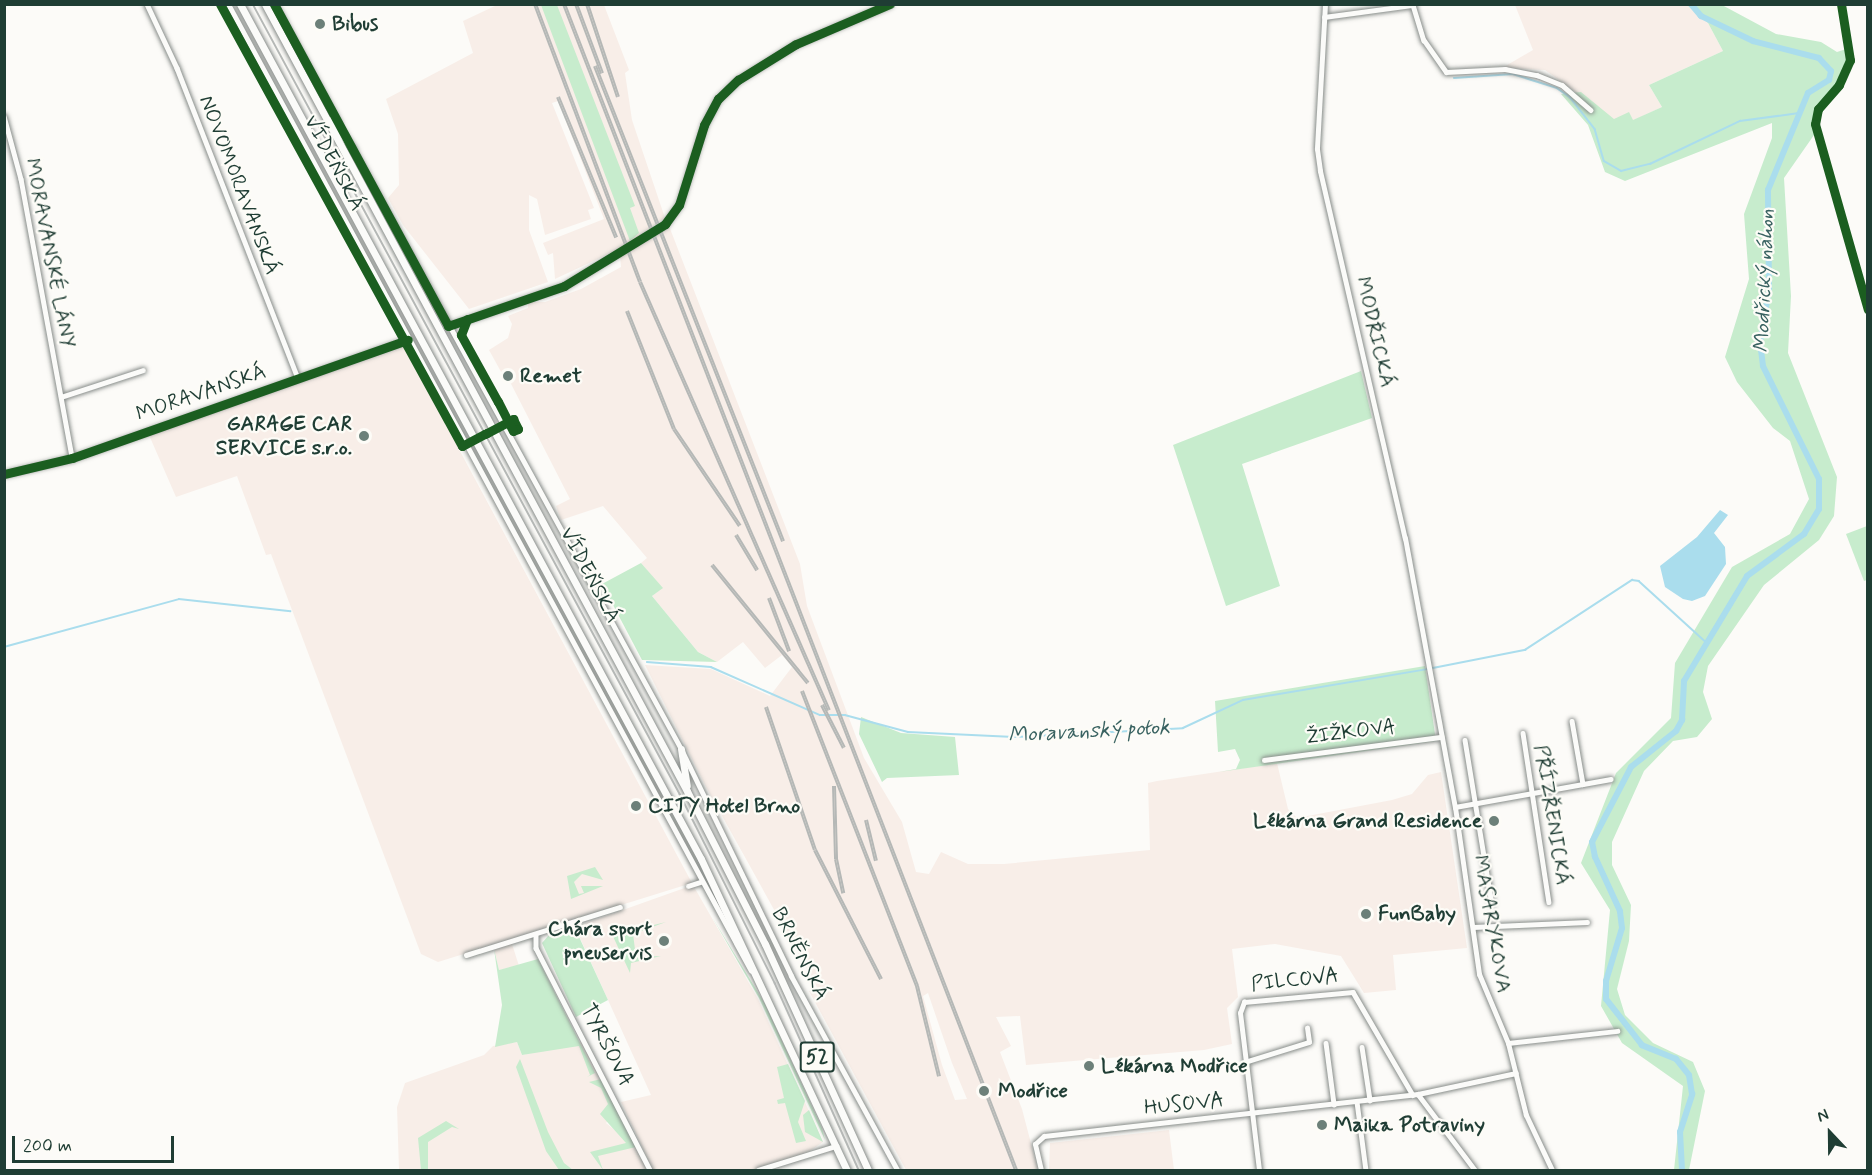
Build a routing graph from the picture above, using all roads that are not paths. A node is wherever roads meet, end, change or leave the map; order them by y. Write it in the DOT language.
graph roads {
  1 [pos="147,4"];
  2 [pos="228,4"];
  3 [pos="240,4"];
  4 [pos="265,4"];
  5 [pos="274,4"];
  6 [pos="890,4"];
  7 [pos="1325,4"];
  8 [pos="1406,6"];
  9 [pos="1324,17"];
  10 [pos="291,52"];
  11 [pos="1591,110"];
  12 [pos="4,116"];
  13 [pos="353,150"];
  14 [pos="448,326"];
  15 [pos="408,339"];
  16 [pos="143,370"];
  17 [pos="298,378"];
  18 [pos="61,397"];
  19 [pos="72,458"];
  20 [pos="4,474"];
  21 [pos="1430,673"];
  22 [pos="1572,721"];
  23 [pos="1523,733"];
  24 [pos="1442,737"];
  25 [pos="1465,740"];
  26 [pos="681,749"];
  27 [pos="1264,760"];
  28 [pos="1610,779"];
  29 [pos="1583,784"];
  30 [pos="687,791"];
  31 [pos="1532,793"];
  32 [pos="1476,803"];
  33 [pos="1455,807"];
  34 [pos="700,882"];
  35 [pos="688,886"];
  36 [pos="1549,902"];
  37 [pos="1492,904"];
  38 [pos="620,907"];
  39 [pos="1587,922"];
  40 [pos="1473,927"];
  41 [pos="536,934"];
  42 [pos="466,956"];
  43 [pos="776,1015"];
  44 [pos="1307,1028"];
  45 [pos="1617,1031"];
  46 [pos="1326,1043"];
  47 [pos="1508,1043"];
  48 [pos="1362,1047"];
  49 [pos="1245,1062"];
  50 [pos="1516,1073"];
  51 [pos="1416,1095"];
  52 [pos="1370,1100"];
  53 [pos="1357,1102"];
  54 [pos="1334,1104"];
  55 [pos="1250,1114"];
  56 [pos="836,1146"];
  57 [pos="650,1170"];
  58 [pos="758,1170"];
  59 [pos="847,1170"];
  60 [pos="868,1170"];
  61 [pos="897,1170"];
  62 [pos="1041,1170"];
  63 [pos="1259,1170"];
  64 [pos="1366,1170"];
  65 [pos="1475,1170"];
  66 [pos="1552,1170"];
  1 -- 17 [label="street, NOVOMORAVANSKÁ"];
  2 -- 15 [label="street, VÍDEŇSKÁ"];
  3 -- 43 [label="highway, VÍDEŇSKÁ / 52"];
  4 -- 10 [label="highway, VÍDEŇSKÁ / 52"];
  5 -- 13 [label="street, VÍDEŇSKÁ"];
  6 -- 14 [label="street"];
  7 -- 9 [label="street, MODŘICKÁ"];
  8 -- 9 [label="street"];
  8 -- 11 [label="street"];
  9 -- 21 [label="street, MODŘICKÁ"];
  10 -- 13 [label="highway"];
  10 -- 30 [label="highway, VÍDEŇSKÁ / 52"];
  12 -- 18 [label="street, MORAVANSKÉ LÁNY"];
  13 -- 14 [label="street, VÍDEŇSKÁ"];
  14 -- 26 [label="street, VÍDEŇSKÁ"];
  15 -- 17 [label="street, MORAVANSKÁ"];
  15 -- 34 [label="street, VÍDEŇSKÁ"];
  16 -- 18 [label="street"];
  17 -- 19 [label="street, MORAVANSKÁ"];
  18 -- 19 [label="street, MORAVANSKÉ LÁNY"];
  19 -- 20 [label="street, MORAVANSKÁ"];
  21 -- 24 [label="street, MASARYKOVA"];
  22 -- 29 [label="street"];
  23 -- 31 [label="street, PŘÍZŘENICKÁ"];
  24 -- 27 [label="street, ŽIŽKOVA"];
  24 -- 33 [label="street, MASARYKOVA"];
  25 -- 32 [label="street, MASARYKOVA"];
  26 -- 30 [label="highway"];
  26 -- 61 [label="street, BRNĚNSKÁ"];
  28 -- 29 [label="street"];
  29 -- 31 [label="street"];
  30 -- 60 [label="highway, VÍDEŇSKÁ / 52"];
  31 -- 32 [label="street"];
  31 -- 36 [label="street, PŘÍZŘENICKÁ"];
  32 -- 33 [label="street"];
  32 -- 37 [label="street, MASARYKOVA"];
  33 -- 40 [label="street, MASARYKOVA"];
  34 -- 35 [label="street"];
  34 -- 43 [label="street, VÍDEŇSKÁ"];
  38 -- 41 [label="street"];
  39 -- 40 [label="street"];
  40 -- 47 [label="street, MASARYKOVA"];
  41 -- 42 [label="street"];
  41 -- 57 [label="street, TYRŠOVA"];
  43 -- 56 [label="highway, VÍDEŇSKÁ / 52"];
  44 -- 49 [label="street"];
  45 -- 47 [label="street"];
  46 -- 54 [label="street"];
  47 -- 50 [label="street, MASARYKOVA"];
  48 -- 52 [label="street"];
  49 -- 51 [label="street, PILCOVA"];
  49 -- 55 [label="street"];
  50 -- 51 [label="street, HUSOVA"];
  50 -- 66 [label="street, MASARYKOVA"];
  51 -- 52 [label="street, HUSOVA"];
  51 -- 65 [label="street"];
  52 -- 53 [label="street, HUSOVA"];
  53 -- 54 [label="street, HUSOVA"];
  53 -- 64 [label="street"];
  54 -- 55 [label="street, HUSOVA"];
  55 -- 62 [label="street, HUSOVA"];
  55 -- 63 [label="street"];
  56 -- 58 [label="street"];
  56 -- 59 [label="highway, VÍDEŇSKÁ / 52"];
}
